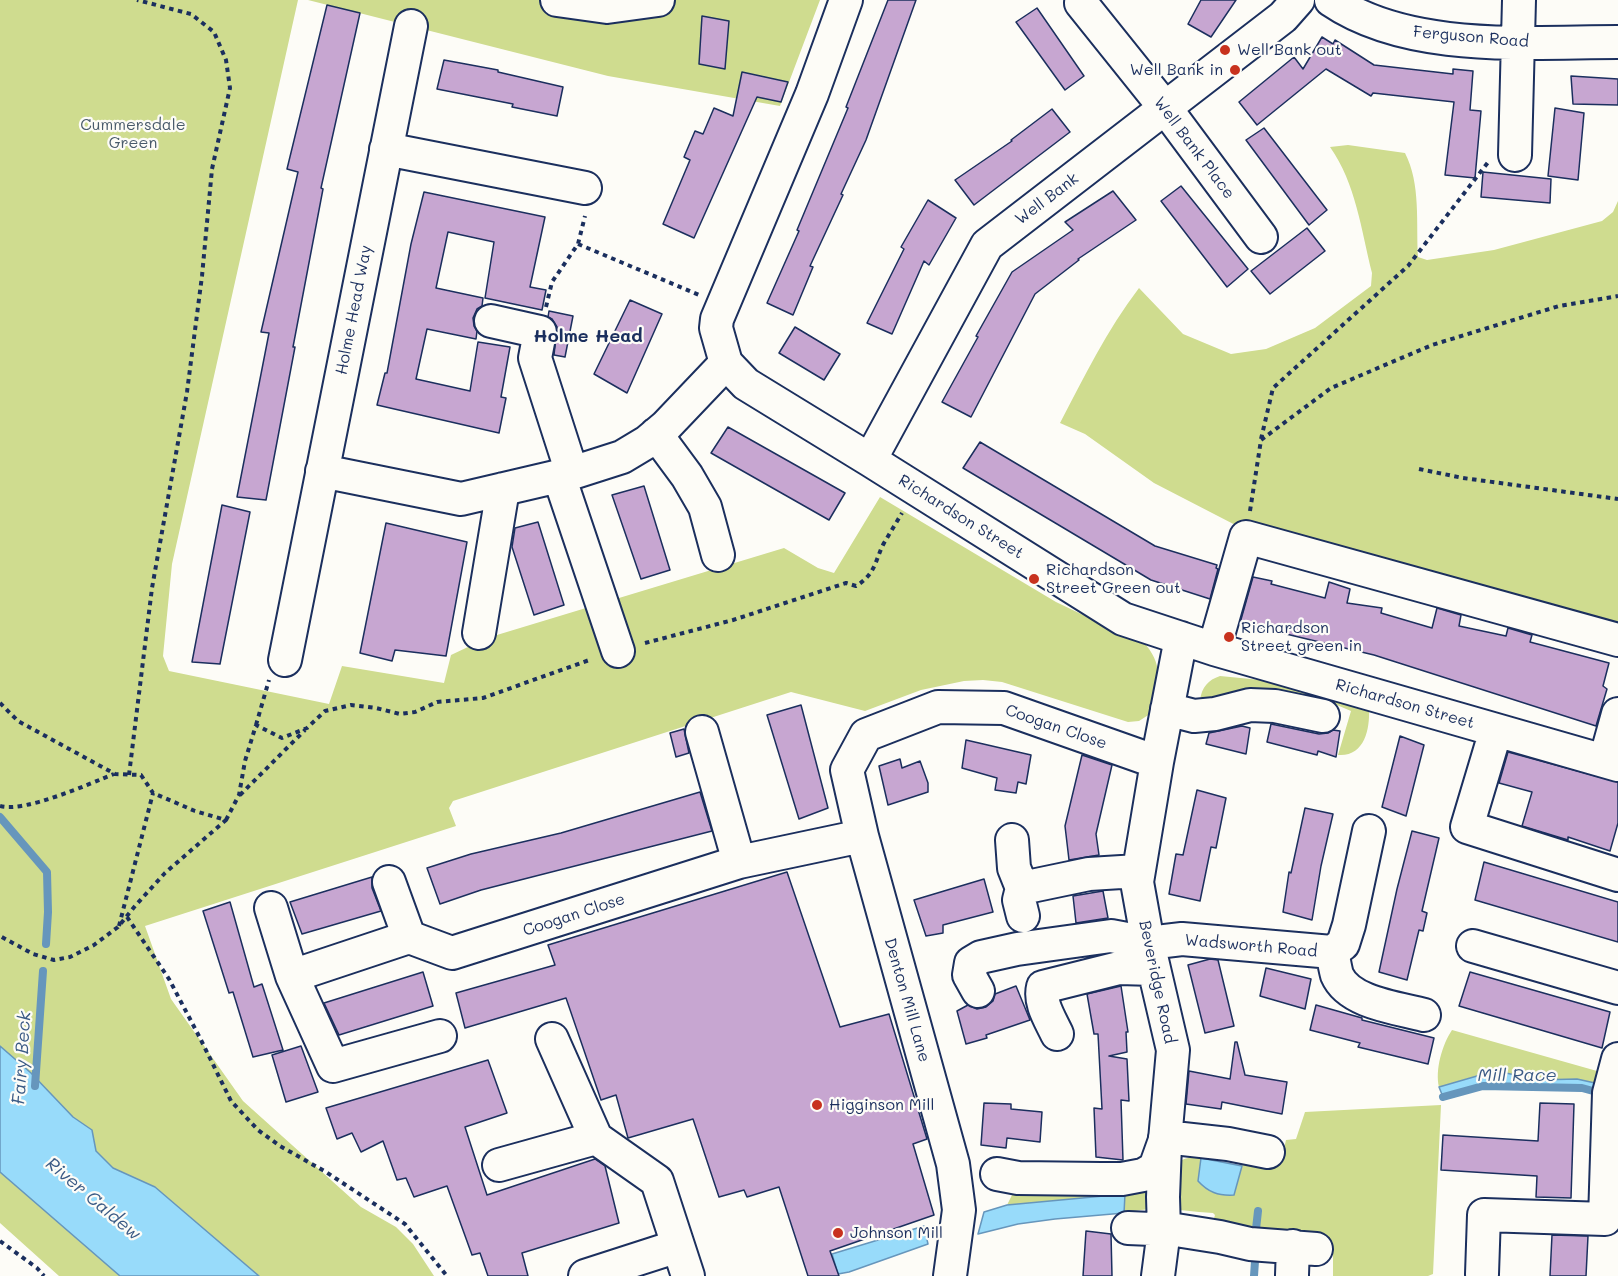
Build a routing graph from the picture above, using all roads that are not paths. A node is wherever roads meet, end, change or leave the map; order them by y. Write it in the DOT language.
graph roads {
  1 [pos="557,0"];
  2 [pos="658,0"];
  3 [pos="846,0"];
  4 [pos="1298,0"];
  5 [pos="1331,0"];
  6 [pos="1519,0"];
  7 [pos="1081,3"];
  8 [pos="411,26"];
  9 [pos="1518,42"];
  10 [pos="1618,42"];
  11 [pos="1166,109"];
  12 [pos="1515,141"];
  13 [pos="386,149"];
  14 [pos="585,188"];
  15 [pos="1261,237"];
  16 [pos="491,321"];
  17 [pos="726,363"];
  18 [pos="657,434"];
  19 [pos="870,460"];
  20 [pos="322,471"];
  21 [pos="565,474"];
  22 [pos="503,489"];
  23 [pos="718,555"];
  24 [pos="479,633"];
  25 [pos="1181,638"];
  26 [pos="1618,640"];
  27 [pos="1214,649"];
  28 [pos="618,651"];
  29 [pos="285,660"];
  30 [pos="1167,709"];
  31 [pos="1618,714"];
  32 [pos="1323,716"];
  33 [pos="1496,730"];
  34 [pos="702,732"];
  35 [pos="1157,762"];
  36 [pos="1611,763"];
  37 [pos="1369,831"];
  38 [pos="862,836"];
  39 [pos="1012,840"];
  40 [pos="740,862"];
  41 [pos="1138,872"];
  42 [pos="1618,875"];
  43 [pos="389,882"];
  44 [pos="271,908"];
  45 [pos="409,937"];
  46 [pos="1473,946"];
  47 [pos="1332,952"];
  48 [pos="1151,956"];
  49 [pos="292,976"];
  50 [pos="1618,988"];
  51 [pos="978,992"];
  52 [pos="1424,1015"];
  53 [pos="1057,1034"];
  54 [pos="440,1036"];
  55 [pos="552,1039"];
  56 [pos="1618,1059"];
  57 [pos="596,1138"];
  58 [pos="1165,1139"];
  59 [pos="1268,1152"];
  60 [pos="499,1165"];
  61 [pos="997,1174"];
  62 [pos="1611,1219"];
  63 [pos="1128,1228"];
  64 [pos="1164,1230"];
  65 [pos="678,1246"];
  66 [pos="1300,1257"];
  67 [pos="951,1266"];
  68 [pos="1482,1274"];
  69 [pos="585,1276"];
  70 [pos="688,1276"];
  71 [pos="1158,1276"];
  1 -- 2 [label="street"];
  3 -- 17 [label="street, Richardson Street"];
  4 -- 11 [label="street, Well Bank"];
  5 -- 9 [label="street, Ferguson Road"];
  6 -- 9 [label="street"];
  7 -- 11 [label="street, Well Bank Place"];
  8 -- 13 [label="street, Holme Head Way"];
  9 -- 10 [label="street, Ferguson Road"];
  9 -- 12 [label="street"];
  11 -- 15 [label="street, Well Bank Place"];
  11 -- 19 [label="street, Well Bank"];
  13 -- 14 [label="street"];
  13 -- 20 [label="street, Holme Head Way"];
  16 -- 21 [label="street"];
  17 -- 18 [label="street"];
  17 -- 19 [label="street, Richardson Street"];
  18 -- 21 [label="street"];
  18 -- 23 [label="street"];
  19 -- 25 [label="street, Richardson Street"];
  20 -- 22 [label="street"];
  20 -- 29 [label="street, Holme Head Way"];
  21 -- 22 [label="street"];
  21 -- 28 [label="street"];
  22 -- 24 [label="street"];
  25 -- 27 [label="street, Richardson Street"];
  25 -- 30 [label="street, Beveridge Road"];
  26 -- 27 [label="street"];
  27 -- 33 [label="street, Richardson Street"];
  30 -- 32 [label="street"];
  30 -- 35 [label="street, Beveridge Road"];
  31 -- 36 [label="street"];
  33 -- 36 [label="street, Richardson Street"];
  33 -- 42 [label="street"];
  34 -- 40 [label="street"];
  35 -- 38 [label="street, Coogan Close"];
  35 -- 41 [label="street, Beveridge Road"];
  37 -- 47 [label="street, Wadsworth Road"];
  38 -- 40 [label="street, Coogan Close"];
  38 -- 67 [label="street, Denton Mill Lane"];
  39 -- 41 [label="street"];
  40 -- 45 [label="street, Coogan Close"];
  41 -- 48 [label="street, Beveridge Road"];
  43 -- 45 [label="street"];
  44 -- 49 [label="street"];
  45 -- 49 [label="street"];
  46 -- 50 [label="street"];
  47 -- 48 [label="street, Wadsworth Road"];
  47 -- 52 [label="street"];
  48 -- 51 [label="street"];
  48 -- 53 [label="street"];
  48 -- 58 [label="street, Beveridge Road"];
  49 -- 54 [label="street"];
  55 -- 57 [label="street"];
  56 -- 62 [label="street"];
  57 -- 60 [label="street"];
  57 -- 65 [label="street"];
  58 -- 59 [label="street"];
  58 -- 61 [label="street, Beveridge Road"];
  58 -- 64 [label="street"];
  62 -- 68 [label="street"];
  63 -- 64 [label="street"];
  64 -- 66 [label="street"];
  64 -- 71 [label="street"];
  65 -- 69 [label="street"];
  65 -- 70 [label="street"];
}
